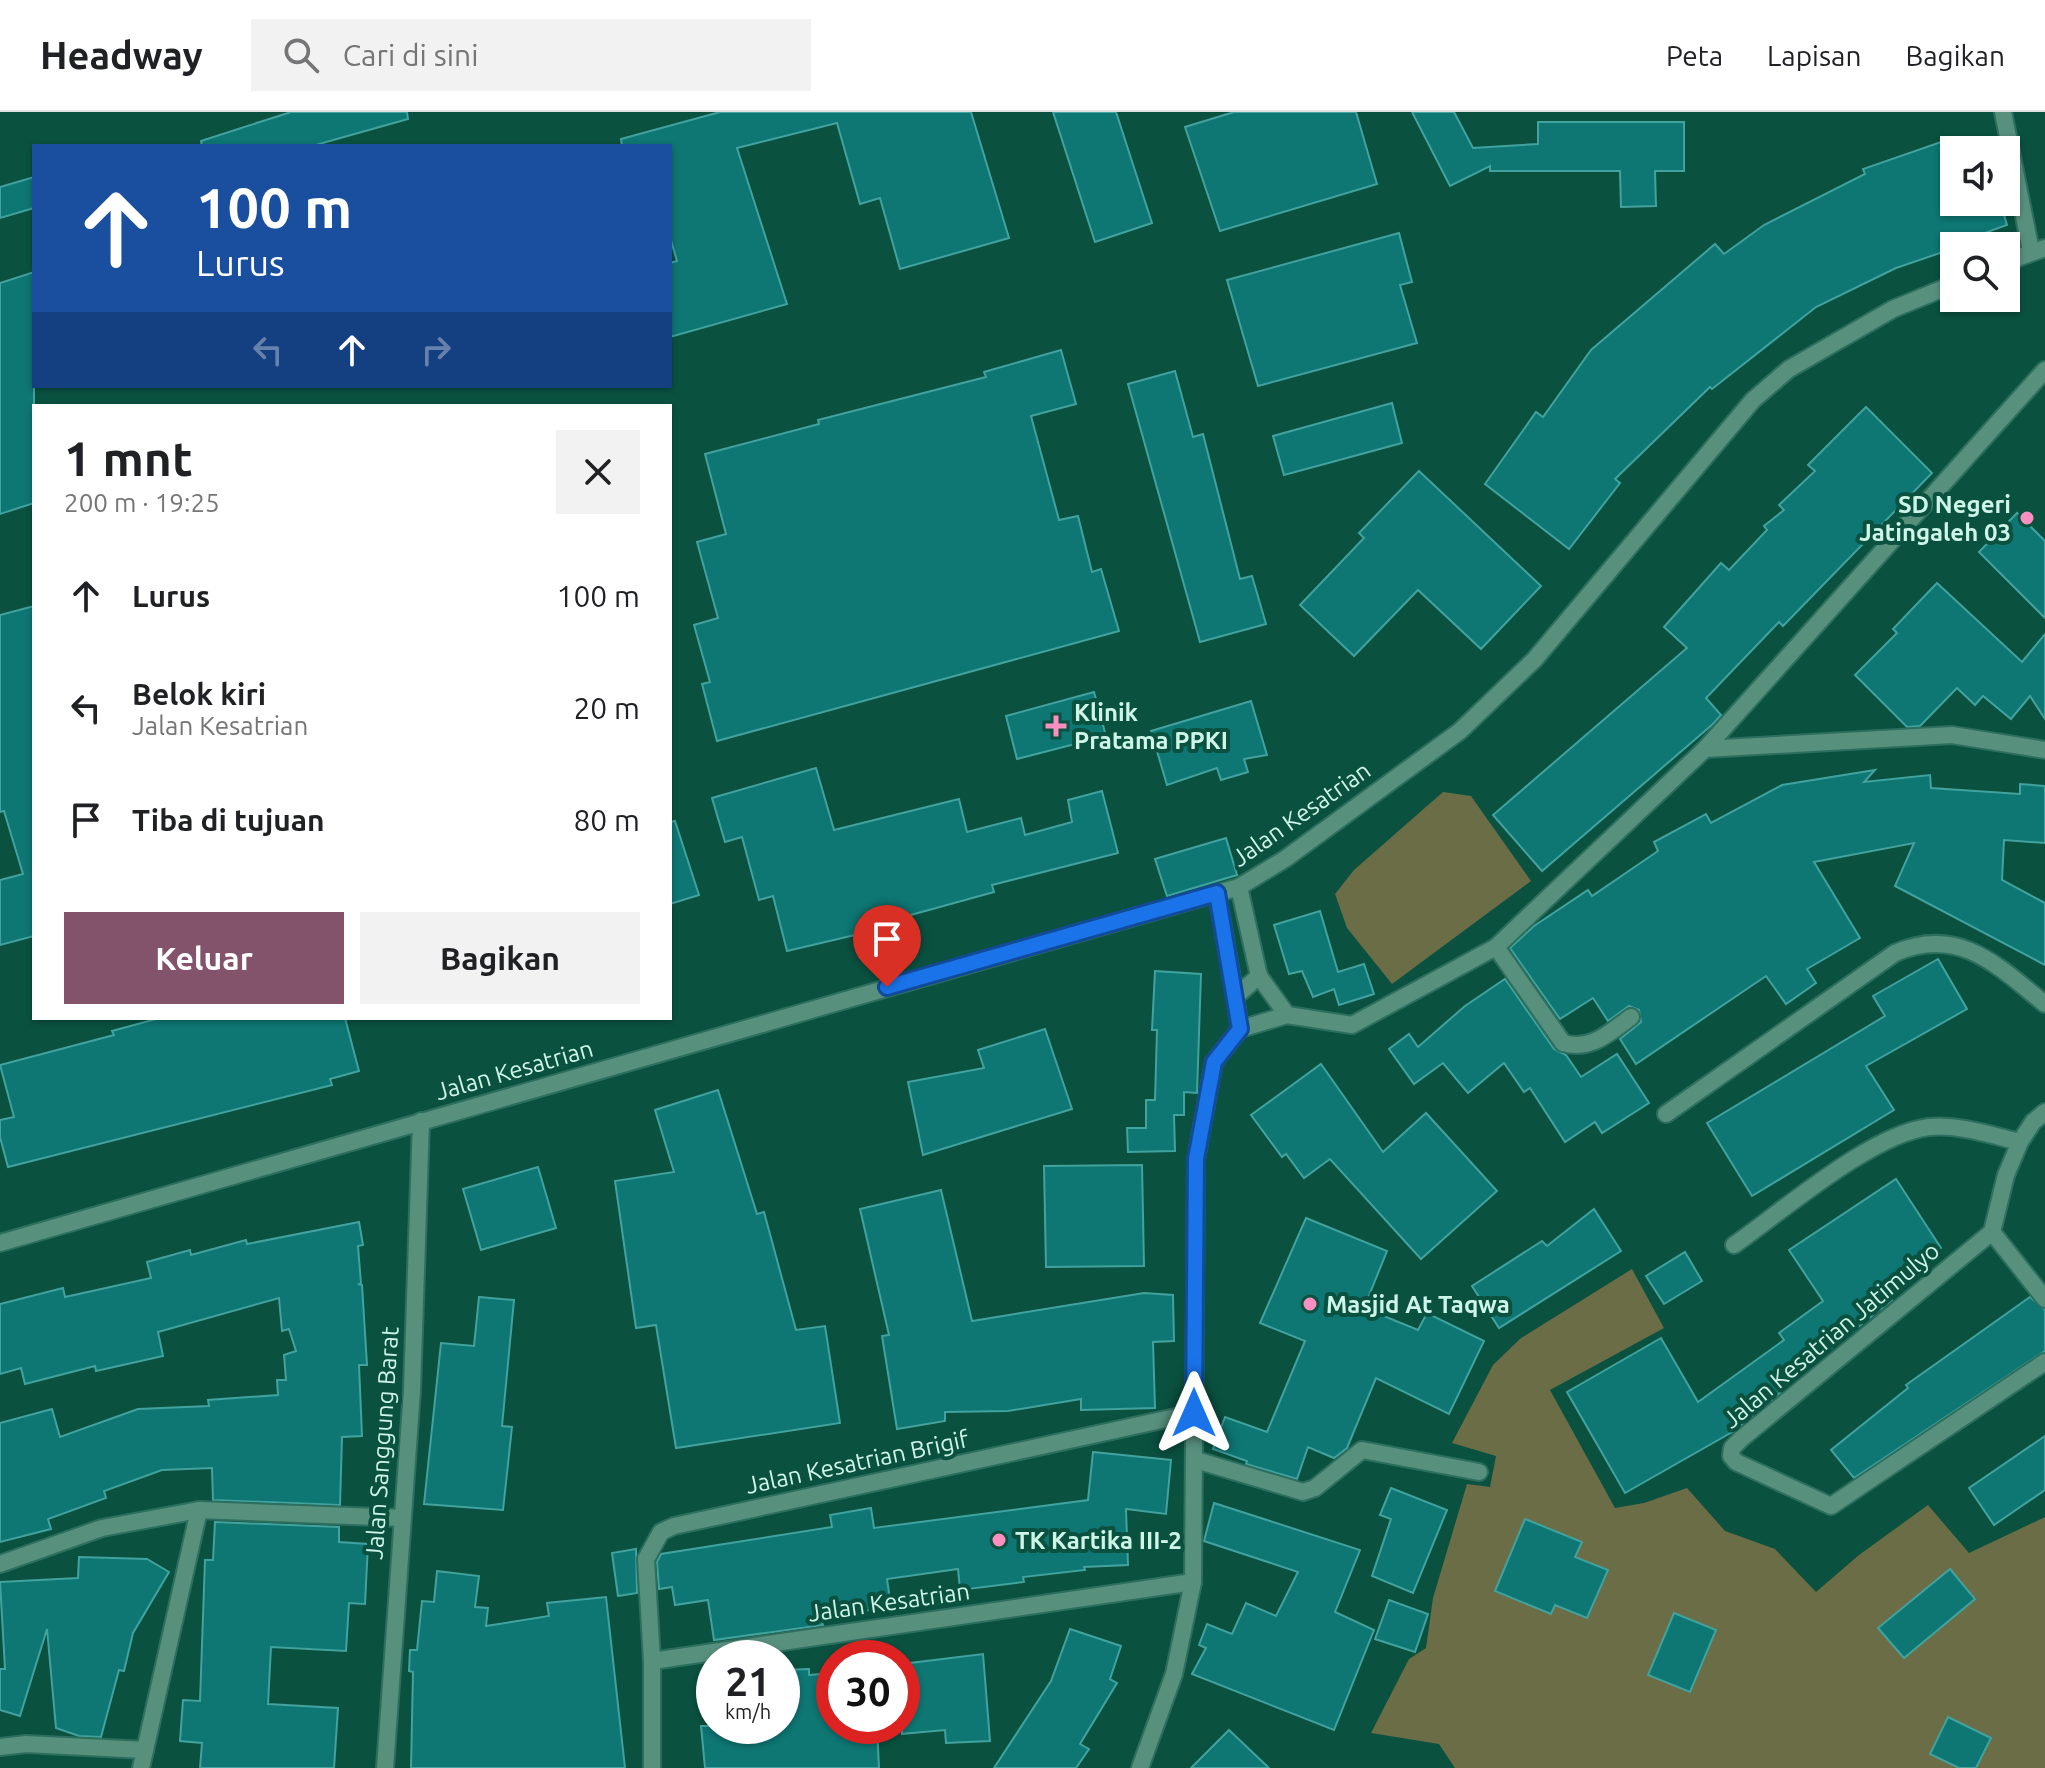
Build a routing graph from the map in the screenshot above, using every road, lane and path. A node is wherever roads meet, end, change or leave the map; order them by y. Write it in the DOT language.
graph roads {
  1 [pos="2003,112"];
  2 [pos="2038,250"];
  3 [pos="1940,290"];
  4 [pos="2045,370"];
  5 [pos="1705,749"];
  6 [pos="2045,750"];
  7 [pos="1239,887"];
  8 [pos="1217,893"];
  9 [pos="1496,947"];
  10 [pos="1259,976"];
  11 [pos="1235,997"];
  12 [pos="2045,1004"];
  13 [pos="1287,1015"];
  14 [pos="1631,1017"];
  15 [pos="1240,1029"];
  16 [pos="2045,1112"];
  17 [pos="1666,1114"];
  18 [pos="421,1121"];
  19 [pos="2020,1142"];
  20 [pos="1992,1232"];
  21 [pos="0,1243"];
  22 [pos="1734,1245"];
  23 [pos="2045,1299"];
  24 [pos="2045,1362"];
  25 [pos="1194,1413"];
  26 [pos="1196,1460"];
  27 [pos="1479,1472"];
  28 [pos="199,1510"];
  29 [pos="402,1518"];
  30 [pos="0,1564"];
  31 [pos="1193,1582"];
  32 [pos="652,1661"];
  33 [pos="0,1747"];
  34 [pos="145,1750"];
  35 [pos="141,1768"];
  36 [pos="385,1768"];
  37 [pos="652,1768"];
  38 [pos="1140,1768"];
  1 -- 2 [label="street"];
  3 -- 7 [label="street, Jalan Kesatrian"];
  4 -- 5 [label="street"];
  5 -- 6 [label="street"];
  5 -- 9 [label="street"];
  7 -- 8 [label="street, Jalan Kesatrian"];
  7 -- 10 [label="street"];
  8 -- 11 [label="street"];
  8 -- 18 [label="street, Jalan Kesatrian"];
  9 -- 13 [label="street"];
  9 -- 14 [label="street"];
  10 -- 11 [label="street"];
  10 -- 13 [label="street"];
  11 -- 15 [label="street"];
  12 -- 17 [label="street"];
  13 -- 15 [label="street"];
  15 -- 25 [label="street"];
  16 -- 19 [label="street"];
  18 -- 21 [label="street, Jalan Kesatrian"];
  18 -- 29 [label="street, Jalan Sanggung Barat"];
  19 -- 20 [label="street"];
  19 -- 22 [label="street"];
  20 -- 23 [label="street"];
  20 -- 24 [label="street, Jalan Kesatrian Jatimulyo"];
  25 -- 26 [label="street"];
  25 -- 32 [label="street, Jalan Kesatrian Brigif"];
  26 -- 27 [label="street"];
  26 -- 31 [label="street"];
  28 -- 29 [label="street"];
  28 -- 30 [label="street"];
  28 -- 34 [label="street"];
  29 -- 36 [label="street, Jalan Sanggung Barat"];
  31 -- 32 [label="street, Jalan Kesatrian"];
  31 -- 38 [label="street"];
  32 -- 37 [label="street"];
  33 -- 34 [label="street"];
  34 -- 35 [label="street"];
}
